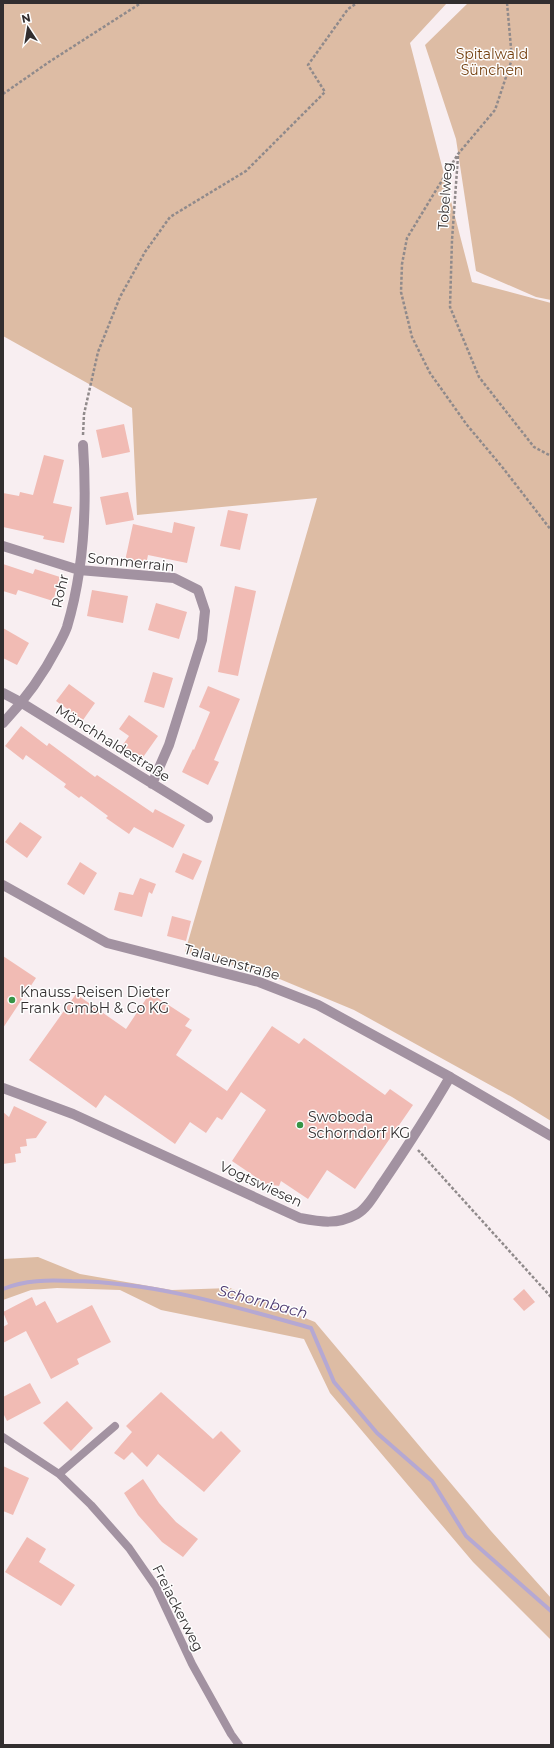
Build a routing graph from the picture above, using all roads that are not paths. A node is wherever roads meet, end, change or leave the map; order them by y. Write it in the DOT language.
graph roads {
  1 [pos="83,445"];
  2 [pos="3,546"];
  3 [pos="79,570"];
  4 [pos="3,693"];
  5 [pos="22,703"];
  6 [pos="3,723"];
  7 [pos="152,784"];
  8 [pos="208,818"];
  9 [pos="3,885"];
  10 [pos="450,1077"];
  11 [pos="3,1088"];
  12 [pos="551,1136"];
  13 [pos="115,1426"];
  14 [pos="3,1437"];
  15 [pos="59,1474"];
  16 [pos="239,1745"];
  1 -- 3 [label="street, Rohr"];
  2 -- 3 [label="street, Sommerrain"];
  3 -- 5 [label="street, Rohr"];
  3 -- 7 [label="street, Sommerrain"];
  4 -- 5 [label="street, Mönchhaldestraße"];
  5 -- 6 [label="street, Rohr"];
  5 -- 7 [label="street, Mönchhaldestraße"];
  7 -- 8 [label="street, Mönchhaldestraße"];
  9 -- 10 [label="street, Talauenstraße"];
  10 -- 11 [label="street, Vogtswiesen"];
  10 -- 12 [label="street, Talauenstraße"];
  13 -- 15 [label="lane"];
  14 -- 15 [label="lane, Freiackerweg"];
  15 -- 16 [label="lane, Freiackerweg"];
}
